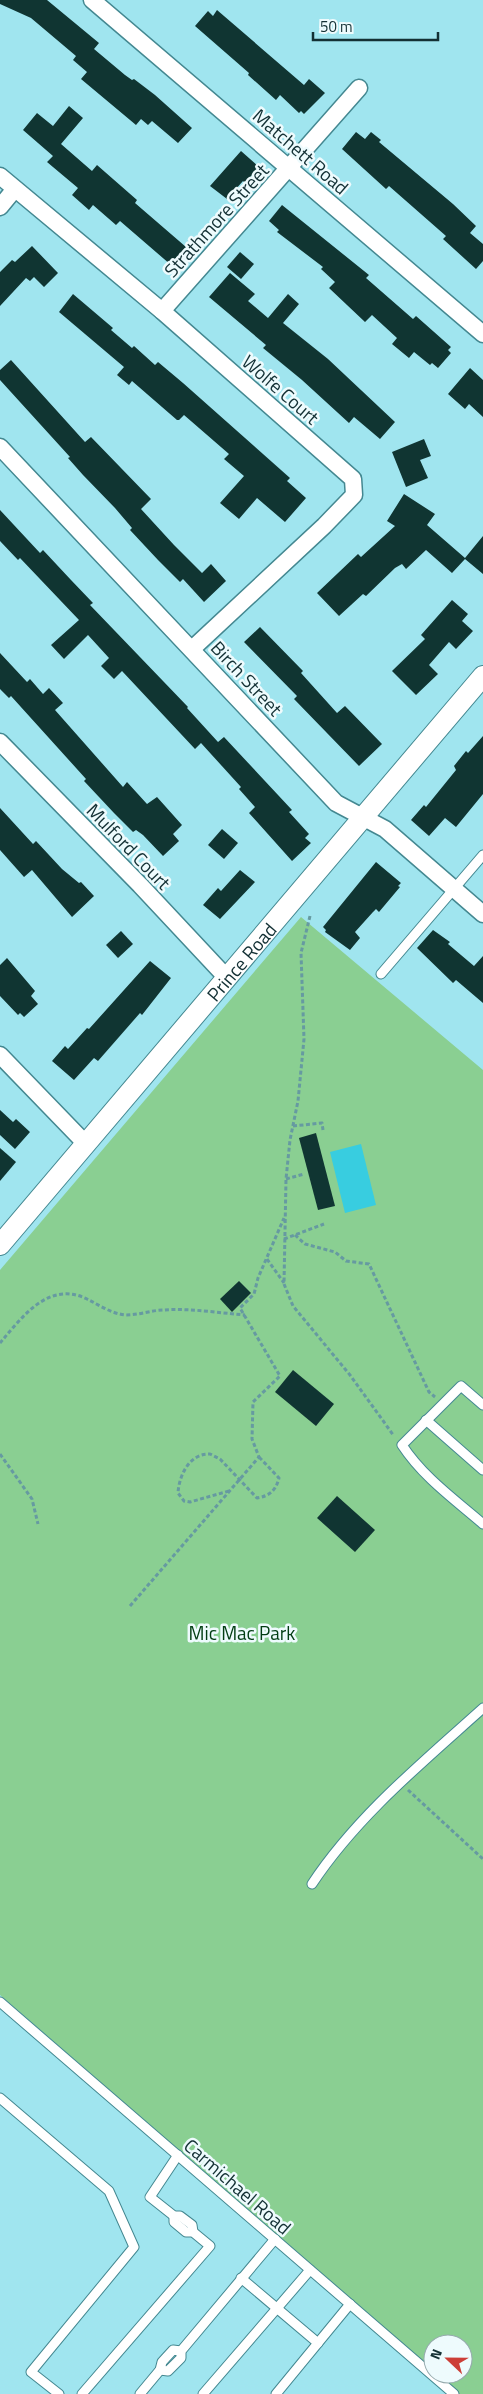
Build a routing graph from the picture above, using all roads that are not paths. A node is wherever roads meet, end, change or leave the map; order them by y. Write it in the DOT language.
graph roads {
  1 [pos="99,2"];
  2 [pos="359,88"];
  3 [pos="290,168"];
  4 [pos="0,176"];
  5 [pos="14,190"];
  6 [pos="0,207"];
  7 [pos="162,311"];
  8 [pos="483,334"];
  9 [pos="0,447"];
  10 [pos="192,649"];
  11 [pos="483,676"];
  12 [pos="0,742"];
  13 [pos="362,818"];
  14 [pos="483,855"];
  15 [pos="454,889"];
  16 [pos="483,914"];
  17 [pos="380,974"];
  18 [pos="227,978"];
  19 [pos="0,1055"];
  20 [pos="86,1144"];
  21 [pos="0,1245"];
  22 [pos="483,1405"];
  23 [pos="426,1420"];
  24 [pos="483,1470"];
  25 [pos="483,1524"];
  26 [pos="483,1708"];
  27 [pos="312,1884"];
  28 [pos="0,2002"];
  29 [pos="0,2098"];
  30 [pos="178,2155"];
  31 [pos="275,2239"];
  32 [pos="310,2270"];
  33 [pos="241,2278"];
  34 [pos="350,2304"];
  35 [pos="277,2309"];
  36 [pos="318,2343"];
  37 [pos="59,2394"];
  38 [pos="82,2394"];
  39 [pos="140,2394"];
  40 [pos="203,2394"];
  41 [pos="276,2394"];
  42 [pos="454,2394"];
  1 -- 3 [label="street, Matchett Road"];
  2 -- 3 [label="street, Strathmore Street"];
  3 -- 7 [label="street, Strathmore Street"];
  3 -- 8 [label="street, Matchett Road"];
  4 -- 5 [label="street, Wolfe Court"];
  5 -- 6 [label="street"];
  5 -- 7 [label="street, Wolfe Court"];
  7 -- 10 [label="street, Wolfe Court"];
  9 -- 10 [label="street, Birch Street"];
  10 -- 13 [label="street, Birch Street"];
  11 -- 13 [label="street, Prince Road"];
  12 -- 18 [label="street, Mulford Court"];
  13 -- 15 [label="street, Birch Street"];
  13 -- 18 [label="street, Prince Road"];
  14 -- 15 [label="lane"];
  15 -- 16 [label="street, Birch Street"];
  15 -- 17 [label="lane"];
  18 -- 20 [label="street, Prince Road"];
  19 -- 20 [label="street"];
  20 -- 21 [label="street, Prince Road"];
  22 -- 23 [label="lane"];
  23 -- 24 [label="lane"];
  23 -- 25 [label="lane"];
  26 -- 27 [label="lane"];
  28 -- 30 [label="lane, Carmichael Road"];
  29 -- 37 [label="lane"];
  30 -- 31 [label="lane, Carmichael Road"];
  30 -- 38 [label="lane"];
  31 -- 32 [label="lane, Carmichael Road"];
  31 -- 33 [label="lane"];
  32 -- 34 [label="lane, Carmichael Road"];
  32 -- 35 [label="lane"];
  33 -- 35 [label="lane"];
  33 -- 39 [label="lane"];
  34 -- 36 [label="lane"];
  34 -- 42 [label="lane, Carmichael Road"];
  35 -- 36 [label="lane"];
  35 -- 40 [label="lane"];
  36 -- 41 [label="lane"];
}
